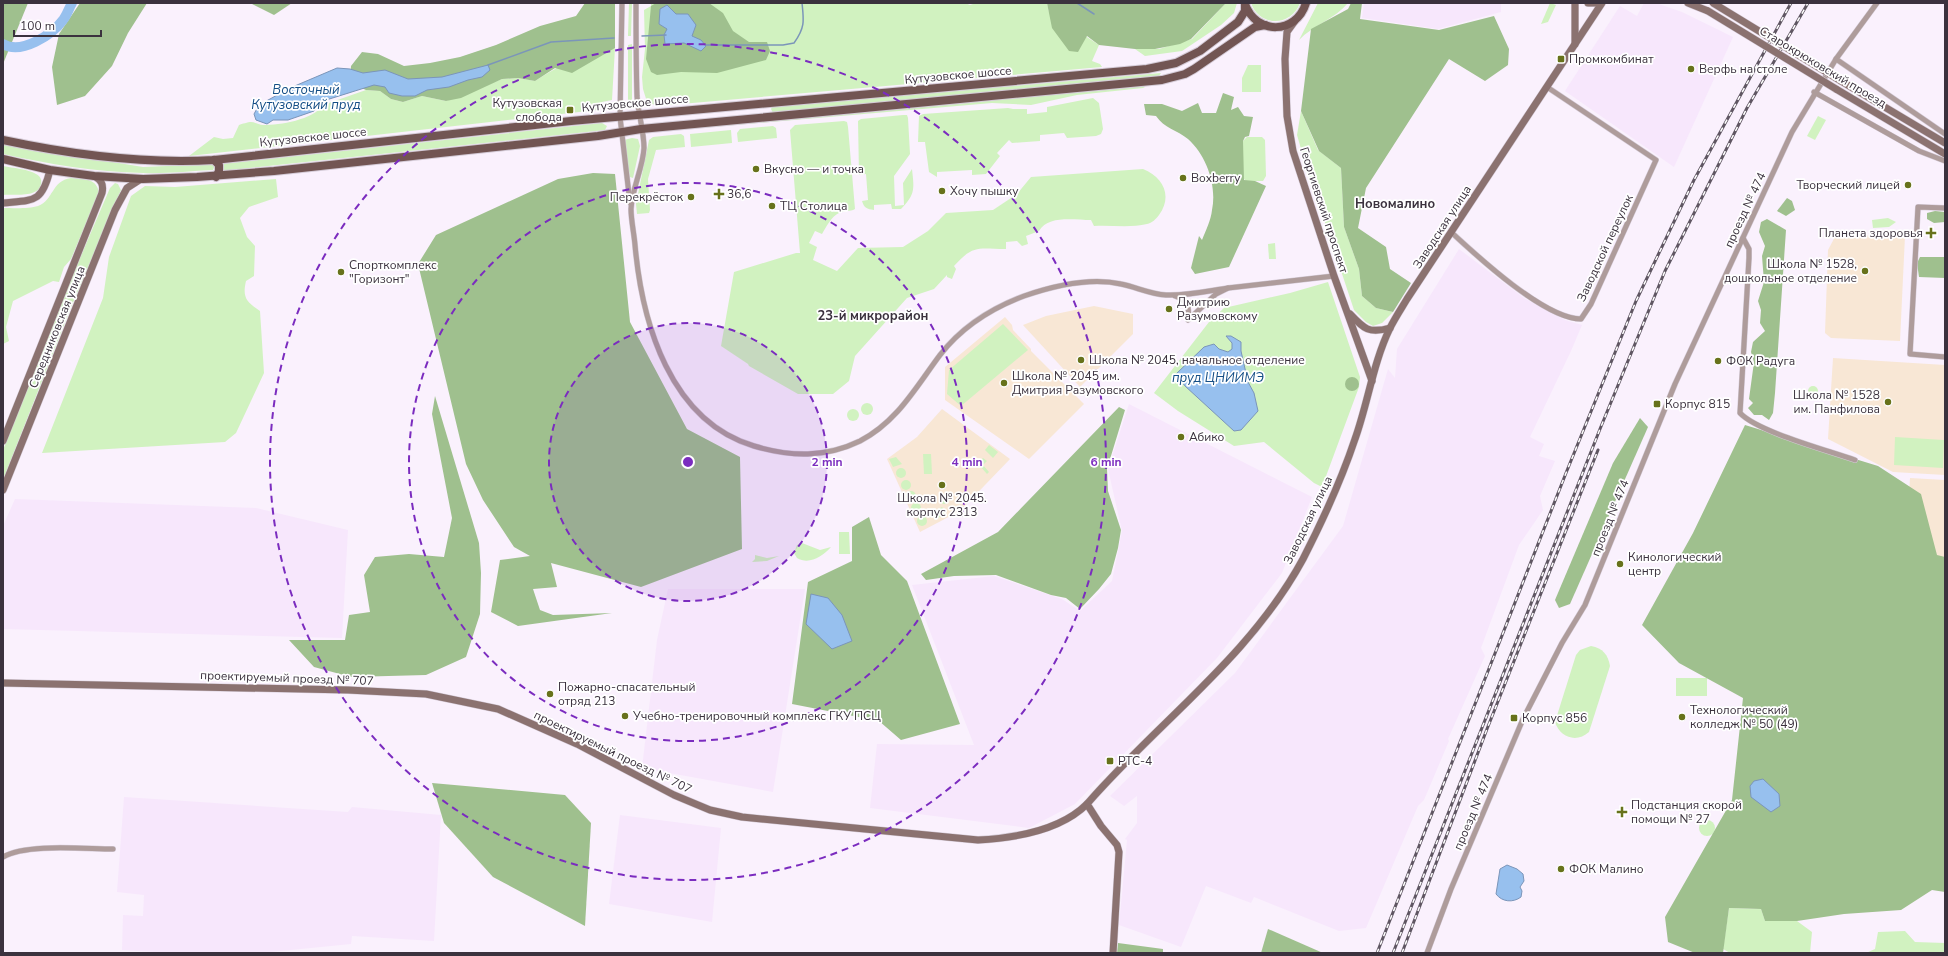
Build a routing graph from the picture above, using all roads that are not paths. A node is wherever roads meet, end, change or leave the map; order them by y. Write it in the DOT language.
graph roads {
  1 [pos="622,3"];
  2 [pos="636,3"];
  3 [pos="1245,3"];
  4 [pos="1306,3"];
  5 [pos="1574,3"];
  6 [pos="1588,3"];
  7 [pos="1598,3"];
  8 [pos="1602,3"];
  9 [pos="1688,3"];
  10 [pos="1713,3"];
  11 [pos="1877,3"];
  12 [pos="1295,21"];
  13 [pos="1265,25"];
  14 [pos="1277,27"];
  15 [pos="1286,41"];
  16 [pos="1575,46"];
  17 [pos="1836,59"];
  18 [pos="1547,87"];
  19 [pos="1814,92"];
  20 [pos="639,115"];
  21 [pos="620,117"];
  22 [pos="641,129"];
  23 [pos="621,132"];
  24 [pos="1945,134"];
  25 [pos="3,140"];
  26 [pos="1945,143"];
  27 [pos="1945,154"];
  28 [pos="3,159"];
  29 [pos="214,160"];
  30 [pos="1945,161"];
  31 [pos="50,170"];
  32 [pos="94,176"];
  33 [pos="216,177"];
  34 [pos="141,179"];
  35 [pos="3,203"];
  36 [pos="631,208"];
  37 [pos="1945,208"];
  38 [pos="1451,232"];
  39 [pos="1743,238"];
  40 [pos="1334,276"];
  41 [pos="1228,288"];
  42 [pos="1174,295"];
  43 [pos="1348,313"];
  44 [pos="1390,328"];
  45 [pos="1945,357"];
  46 [pos="1372,380"];
  47 [pos="3,441"];
  48 [pos="1854,460"];
  49 [pos="3,490"];
  50 [pos="3,683"];
  51 [pos="1087,804"];
  52 [pos="113,849"];
  53 [pos="3,857"];
  54 [pos="1113,953"];
  55 [pos="1427,953"];
  1 -- 21 [label="street"];
  2 -- 20 [label="street"];
  3 -- 13 [label="main road"];
  3 -- 20 [label="main road, Кутузовское шоссе"];
  4 -- 12 [label="main road"];
  5 -- 16 [label="street"];
  6 -- 7 [label="street"];
  8 -- 16 [label="street, Заводская улица"];
  9 -- 27 [label="street, Старокрюковский проезд, bridge"];
  10 -- 26 [label="street, Старокрюковский проезд, bridge"];
  11 -- 17 [label="street, проезд № 474"];
  12 -- 14 [label="main road"];
  12 -- 15 [label="street"];
  13 -- 14 [label="main road"];
  13 -- 22 [label="main road, Кутузовское шоссе"];
  14 -- 15 [label="street"];
  15 -- 40 [label="street, Георгиевский проспект"];
  16 -- 18 [label="street, Заводская улица"];
  17 -- 19 [label="street, проезд № 474"];
  17 -- 24 [label="street"];
  18 -- 38 [label="street, Заводская улица"];
  18 -- 38 [label="street, Заводской переулок"];
  19 -- 30 [label="street"];
  19 -- 39 [label="street, проезд № 474"];
  20 -- 21 [label="main road, Кутузовское шоссе"];
  20 -- 22 [label="street"];
  21 -- 23 [label="street"];
  21 -- 29 [label="main road, Кутузовское шоссе"];
  22 -- 23 [label="main road, Кутузовское шоссе"];
  22 -- 36 [label="street"];
  23 -- 33 [label="main road, Кутузовское шоссе"];
  23 -- 36 [label="street"];
  25 -- 29 [label="main road, Кутузовское шоссе"];
  28 -- 31 [label="main road, Кутузовское шоссе"];
  29 -- 33 [label="main road"];
  31 -- 32 [label="main road, Кутузовское шоссе"];
  31 -- 35 [label="street"];
  32 -- 34 [label="main road, Кутузовское шоссе"];
  32 -- 47 [label="street, Середниковская улица"];
  33 -- 34 [label="main road, Кутузовское шоссе"];
  34 -- 49 [label="street, Середниковская улица"];
  36 -- 42 [label="street"];
  37 -- 45 [label="street"];
  38 -- 44 [label="street, Заводская улица"];
  39 -- 48 [label="street"];
  39 -- 55 [label="street, проезд № 474"];
  40 -- 41 [label="street"];
  40 -- 43 [label="street, Георгиевский проспект"];
  41 -- 42 [label="street"];
  41 -- 42 [label="street"];
  43 -- 44 [label="street"];
  43 -- 46 [label="street, Георгиевский проспект"];
  44 -- 46 [label="street, Заводская улица"];
  46 -- 51 [label="street, Заводская улица"];
  50 -- 51 [label="street, проектируемый проезд № 707"];
  51 -- 54 [label="street"];
  52 -- 53 [label="street"];
}
